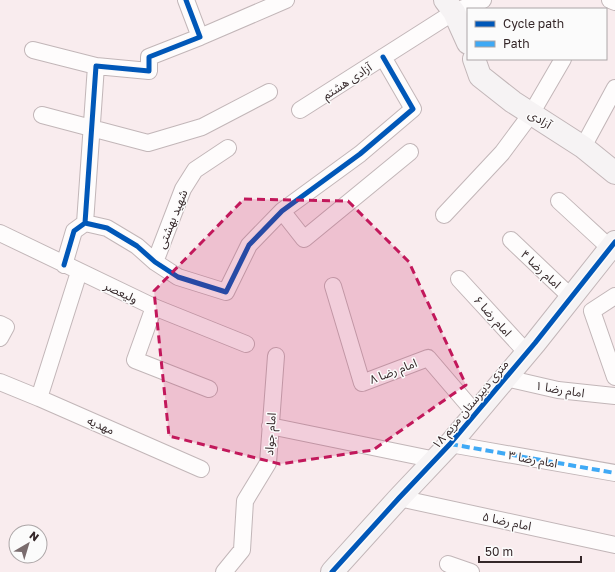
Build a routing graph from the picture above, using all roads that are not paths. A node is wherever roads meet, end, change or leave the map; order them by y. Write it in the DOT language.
graph roads {
  1 [pos="186,0"];
  2 [pos="286,0"];
  3 [pos="483,0"];
  4 [pos="610,0"];
  5 [pos="615,2"];
  6 [pos="450,6"];
  7 [pos="200,37"];
  8 [pos="467,41"];
  9 [pos="33,50"];
  10 [pos="383,57"];
  11 [pos="474,60"];
  12 [pos="562,60"];
  13 [pos="96,66"];
  14 [pos="615,88"];
  15 [pos="269,92"];
  16 [pos="300,110"];
  17 [pos="42,114"];
  18 [pos="531,114"];
  19 [pos="92,127"];
  20 [pos="583,146"];
  21 [pos="228,148"];
  22 [pos="410,152"];
  23 [pos="615,173"];
  24 [pos="559,201"];
  25 [pos="282,211"];
  26 [pos="444,215"];
  27 [pos="85,223"];
  28 [pos="0,233"];
  29 [pos="511,240"];
  30 [pos="613,245"];
  31 [pos="155,262"];
  32 [pos="64,265"];
  33 [pos="79,272"];
  34 [pos="459,279"];
  35 [pos="333,286"];
  36 [pos="615,296"];
  37 [pos="571,297"];
  38 [pos="154,307"];
  39 [pos="0,324"];
  40 [pos="0,338"];
  41 [pos="246,344"];
  42 [pos="527,353"];
  43 [pos="276,356"];
  44 [pos="615,377"];
  45 [pos="506,378"];
  46 [pos="0,382"];
  47 [pos="209,389"];
  48 [pos="615,396"];
  49 [pos="39,398"];
  50 [pos="476,414"];
  51 [pos="270,426"];
  52 [pos="443,452"];
  53 [pos="201,469"];
  54 [pos="615,473"];
  55 [pos="399,498"];
  56 [pos="615,545"];
  57 [pos="448,564"];
  58 [pos="224,572"];
  59 [pos="332,572"];
  60 [pos="471,572"];
  1 -- 7 [label="street"];
  2 -- 7 [label="street"];
  3 -- 6 [label="street, آزادی هشتم"];
  4 -- 5 [label="street"];
  6 -- 8 [label="street"];
  6 -- 10 [label="street, آزادی هشتم"];
  7 -- 13 [label="street"];
  9 -- 13 [label="street"];
  10 -- 16 [label="street, آزادی هشتم"];
  10 -- 25 [label="street"];
  11 -- 18 [label="street, آزادی"];
  12 -- 18 [label="street"];
  13 -- 19 [label="street"];
  14 -- 20 [label="street"];
  15 -- 19 [label="street"];
  17 -- 19 [label="street"];
  18 -- 20 [label="street, آزادی"];
  18 -- 26 [label="street"];
  19 -- 27 [label="street"];
  20 -- 23 [label="street, آزادی"];
  21 -- 31 [label="street, شهید بهشتی"];
  22 -- 25 [label="street"];
  24 -- 30 [label="street"];
  25 -- 31 [label="street"];
  27 -- 31 [label="street"];
  27 -- 32 [label="street"];
  28 -- 32 [label="street, ولیعصر"];
  29 -- 37 [label="street, امام رضا ۴"];
  30 -- 37 [label="street, ۱۸ متری دبیرستان مریم"];
  32 -- 33 [label="street, ولیعصر"];
  33 -- 38 [label="street, ولیعصر"];
  33 -- 49 [label="street"];
  34 -- 42 [label="street, امام رضا ۶"];
  35 -- 50 [label="street, امام رضا ۸"];
  36 -- 44 [label="street"];
  37 -- 42 [label="street, ۱۸ متری دبیرستان مریم"];
  38 -- 41 [label="street, ولیعصر"];
  38 -- 47 [label="street"];
  39 -- 40 [label="street"];
  42 -- 45 [label="street, ۱۸ متری دبیرستان مریم"];
  43 -- 51 [label="street, امام جواد"];
  45 -- 48 [label="street, امام رضا ۱"];
  45 -- 50 [label="street, ۱۸ متری دبیرستان مریم"];
  46 -- 49 [label="street, مهدیه"];
  49 -- 53 [label="street, مهدیه"];
  50 -- 52 [label="street, ۱۸ متری دبیرستان مریم"];
  51 -- 52 [label="street, امام رضا ۳"];
  51 -- 58 [label="street, امام جواد"];
  52 -- 54 [label="street, امام رضا ۳"];
  52 -- 55 [label="street, ۱۸ متری دبیرستان مریم"];
  55 -- 56 [label="street, امام رضا ۵"];
  55 -- 59 [label="street, ۱۸ متری دبیرستان مریم"];
  57 -- 60 [label="street"];
}
